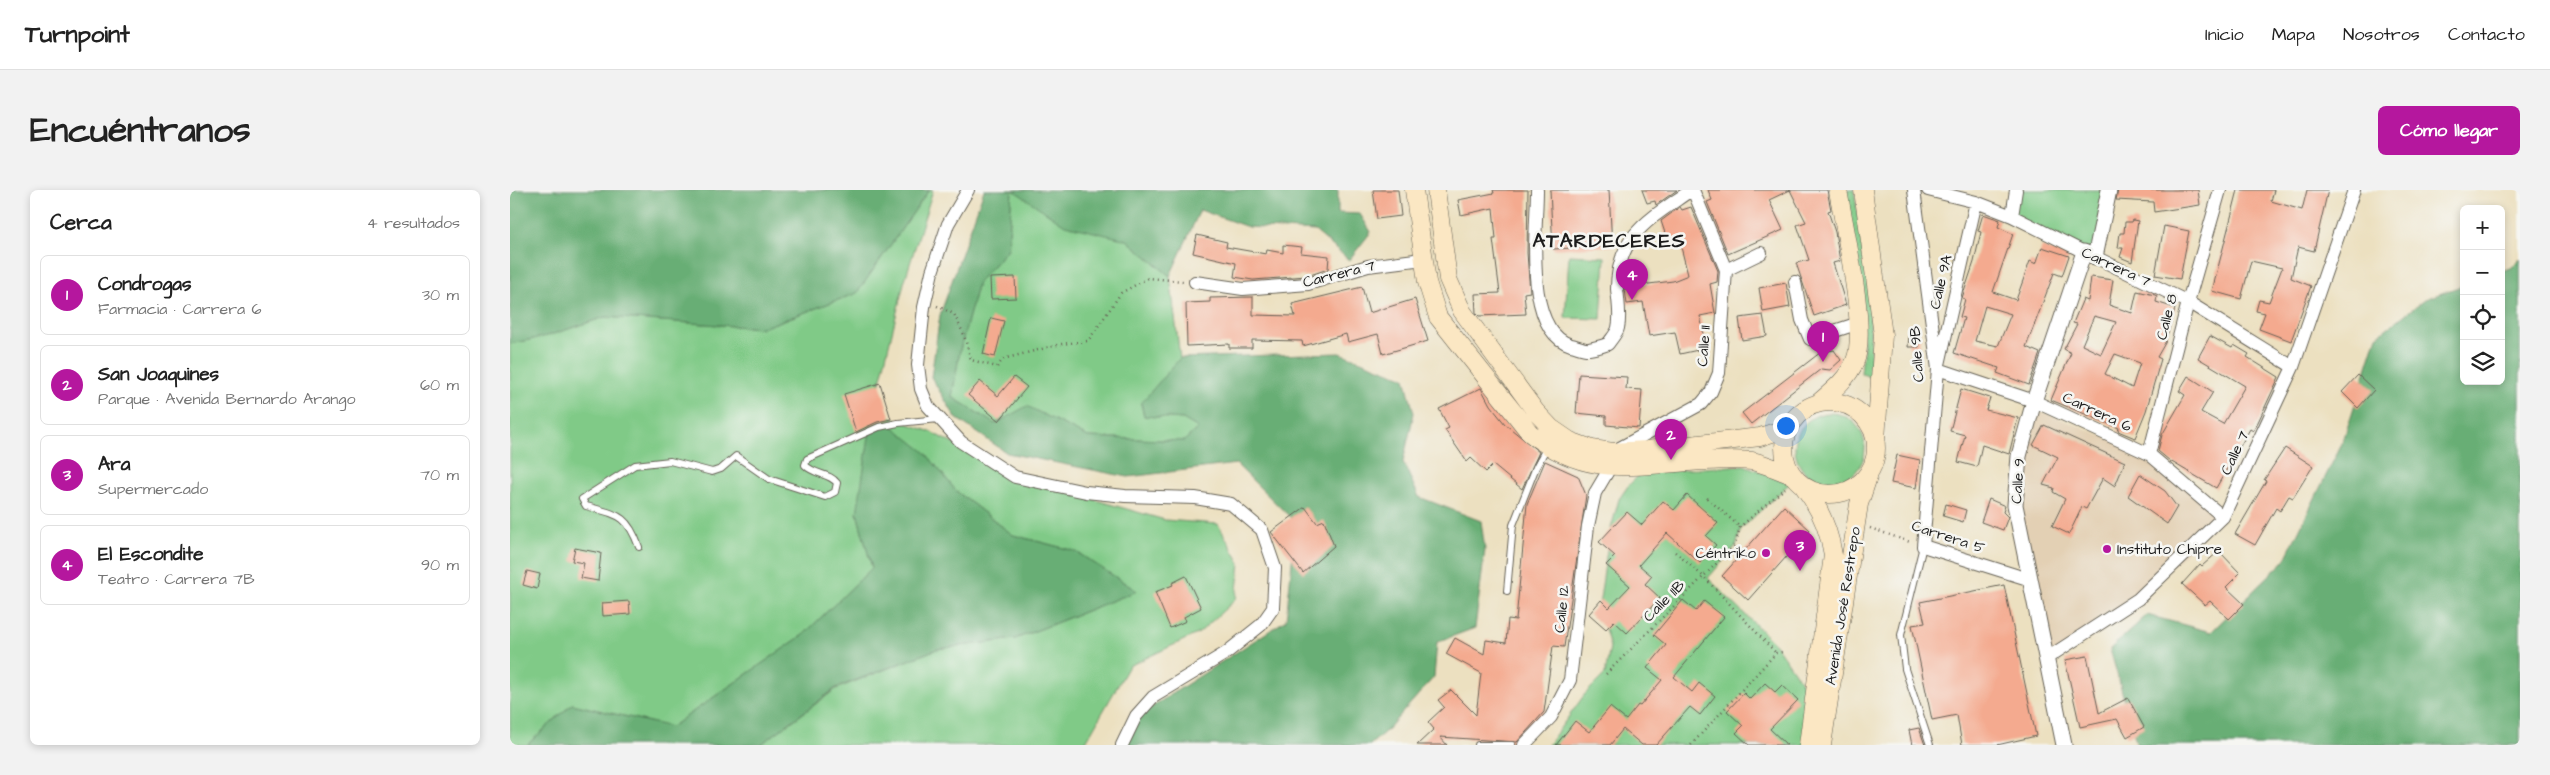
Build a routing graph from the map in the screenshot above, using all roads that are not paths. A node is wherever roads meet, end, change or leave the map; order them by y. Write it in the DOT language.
graph roads {
  1 [pos="968,190"];
  2 [pos="1414,190"];
  3 [pos="1436,190"];
  4 [pos="1537,190"];
  5 [pos="1692,190"];
  6 [pos="1838,190"];
  7 [pos="1863,190"];
  8 [pos="1914,190"];
  9 [pos="1928,190"];
  10 [pos="2016,190"];
  11 [pos="2109,190"];
  12 [pos="2220,190"];
  13 [pos="2354,190"];
  14 [pos="1976,202"];
  15 [pos="2012,216"];
  16 [pos="1761,253"];
  17 [pos="2089,254"];
  18 [pos="1423,259"];
  19 [pos="1726,270"];
  20 [pos="1195,282"];
  21 [pos="1795,282"];
  22 [pos="2188,302"];
  23 [pos="1859,323"];
  24 [pos="2293,367"];
  25 [pos="1938,369"];
  26 [pos="2034,400"];
  27 [pos="1817,404"];
  28 [pos="939,420"];
  29 [pos="1792,422"];
  30 [pos="1876,444"];
  31 [pos="1548,447"];
  32 [pos="2149,454"];
  33 [pos="1612,459"];
  34 [pos="1871,469"];
  35 [pos="1797,480"];
  36 [pos="2223,517"];
  37 [pos="1923,546"];
  38 [pos="639,547"];
  39 [pos="2031,580"];
  40 [pos="1507,591"];
  41 [pos="2047,658"];
  42 [pos="1122,745"];
  43 [pos="1478,745"];
  44 [pos="1512,745"];
  45 [pos="1524,745"];
  46 [pos="1808,745"];
  47 [pos="1822,745"];
  48 [pos="1930,745"];
  49 [pos="2064,745"];
  1 -- 28 [label="street"];
  2 -- 18 [label="main road"];
  3 -- 33 [label="main road"];
  4 -- 5 [label="street"];
  5 -- 19 [label="street, Calle 11"];
  6 -- 23 [label="main road"];
  7 -- 30 [label="main road"];
  8 -- 25 [label="street, Calle 9B"];
  9 -- 14 [label="street, Carrera 7"];
  10 -- 15 [label="street"];
  11 -- 17 [label="street, Calle 9"];
  12 -- 22 [label="street, Calle 8"];
  13 -- 24 [label="street, Calle 7"];
  14 -- 15 [label="street, Carrera 7"];
  14 -- 25 [label="street, Calle 9A"];
  15 -- 17 [label="street, Carrera 7"];
  16 -- 19 [label="street"];
  17 -- 22 [label="street, Carrera 7"];
  17 -- 26 [label="street, Calle 9"];
  18 -- 20 [label="street, Carrera 7"];
  18 -- 31 [label="main road"];
  19 -- 33 [label="street, Calle 11"];
  21 -- 23 [label="street"];
  22 -- 24 [label="street, Carrera 7"];
  22 -- 32 [label="street, Calle 8"];
  23 -- 27 [label="main road"];
  24 -- 36 [label="street, Calle 7"];
  25 -- 26 [label="street, Carrera 6"];
  25 -- 37 [label="street, Calle 9B"];
  26 -- 32 [label="street, Carrera 6"];
  26 -- 39 [label="street, Calle 9"];
  27 -- 29 [label="main road"];
  27 -- 30 [label="main road"];
  28 -- 38 [label="lane"];
  28 -- 42 [label="street"];
  29 -- 33 [label="main road"];
  29 -- 35 [label="main road"];
  30 -- 34 [label="main road"];
  31 -- 33 [label="main road"];
  31 -- 40 [label="lane"];
  32 -- 36 [label="street, Carrera 6"];
  33 -- 35 [label="main road"];
  33 -- 45 [label="street, Calle 12"];
  34 -- 35 [label="main road"];
  34 -- 47 [label="main road, Avenida José Restrepo"];
  35 -- 46 [label="main road, Avenida José Restrepo"];
  36 -- 41 [label="street, Calle 7"];
  37 -- 39 [label="street, Carrera 5"];
  37 -- 48 [label="lane"];
  39 -- 41 [label="street, Calle 9"];
  41 -- 49 [label="street, Calle 9"];
  43 -- 44 [label="lane"];
}
